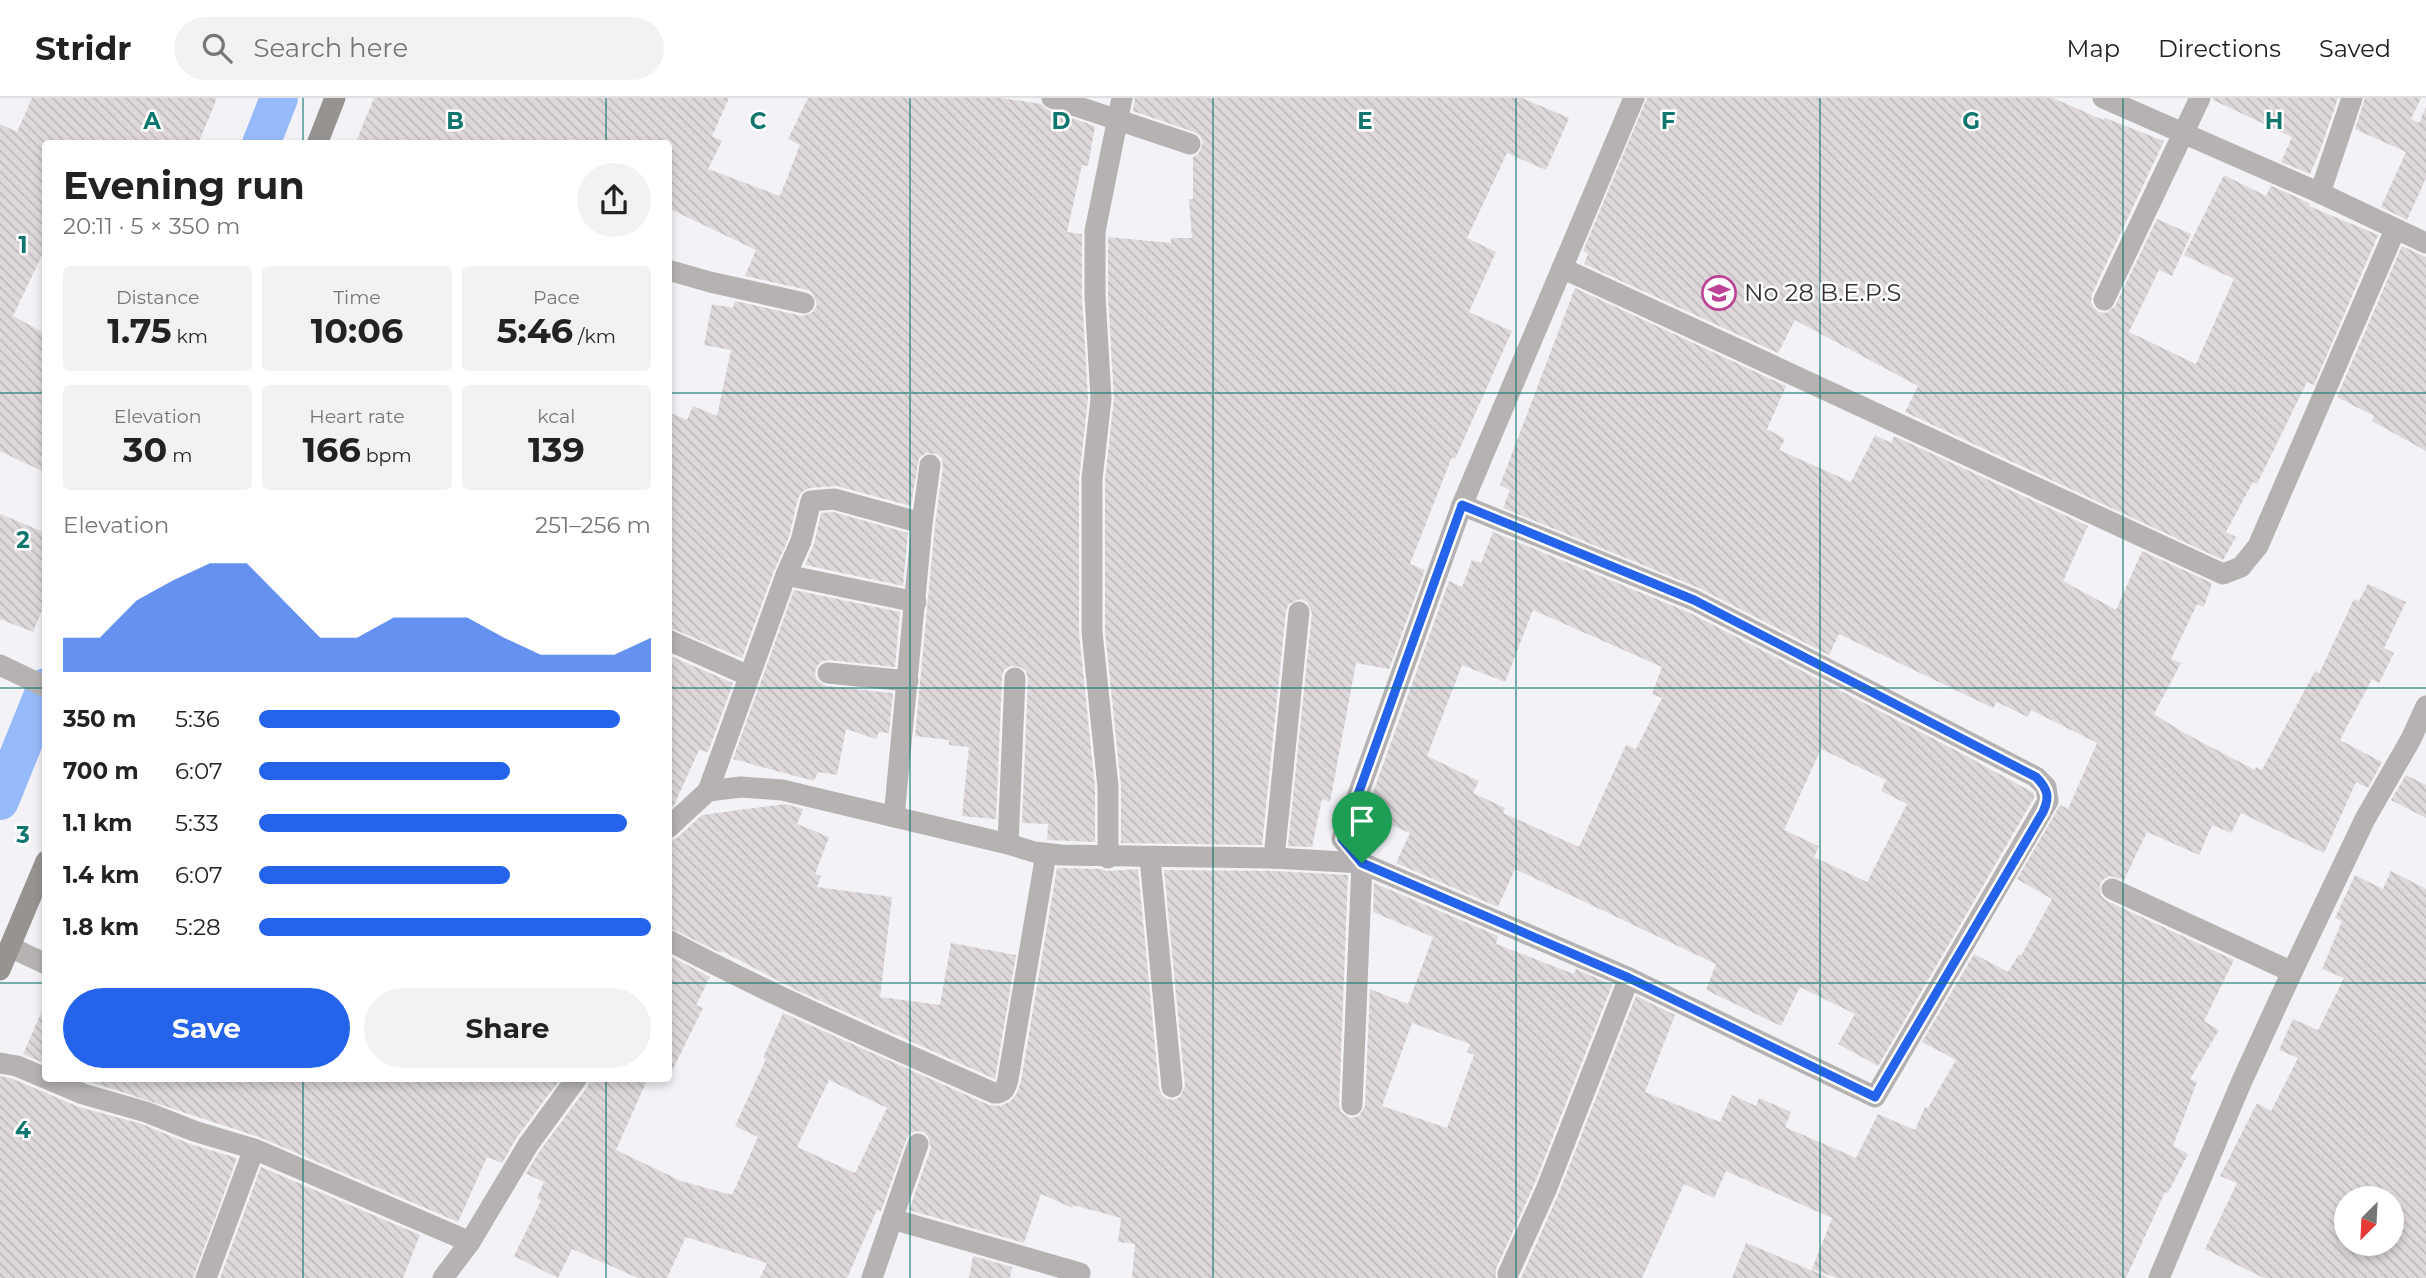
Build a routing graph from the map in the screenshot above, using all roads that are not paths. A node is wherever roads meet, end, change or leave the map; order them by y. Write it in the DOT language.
graph roads {
  1 [pos="335,98"];
  2 [pos="1052,98"];
  3 [pos="1634,98"];
  4 [pos="2103,98"];
  5 [pos="2200,98"];
  6 [pos="2352,98"];
  7 [pos="1120,108"];
  8 [pos="2182,134"];
  9 [pos="319,140"];
  10 [pos="1190,144"];
  11 [pos="2320,193"];
  12 [pos="2395,230"];
  13 [pos="2426,243"];
  14 [pos="1562,268"];
  15 [pos="672,271"];
  16 [pos="2104,300"];
  17 [pos="804,303"];
  18 [pos="930,465"];
  19 [pos="1462,505"];
  20 [pos="922,523"];
  21 [pos="786,575"];
  22 [pos="916,603"];
  23 [pos="1299,612"];
  24 [pos="672,642"];
  25 [pos="0,665"];
  26 [pos="828,673"];
  27 [pos="749,676"];
  28 [pos="1015,678"];
  29 [pos="908,681"];
  30 [pos="40,684"];
  31 [pos="2426,706"];
  32 [pos="2418,743"];
  33 [pos="708,791"];
  34 [pos="894,817"];
  35 [pos="672,824"];
  36 [pos="1008,844"];
  37 [pos="1046,853"];
  38 [pos="1108,858"];
  39 [pos="1150,858"];
  40 [pos="1274,858"];
  41 [pos="1362,863"];
  42 [pos="42,871"];
  43 [pos="2112,889"];
  44 [pos="672,942"];
  45 [pos="10,947"];
  46 [pos="42,962"];
  47 [pos="0,970"];
  48 [pos="2292,972"];
  49 [pos="1629,978"];
  50 [pos="0,1063"];
  51 [pos="42,1077"];
  52 [pos="55,1082"];
  53 [pos="574,1082"];
  54 [pos="1172,1087"];
  55 [pos="1352,1105"];
  56 [pos="918,1144"];
  57 [pos="254,1149"];
  58 [pos="892,1219"];
  59 [pos="470,1242"];
  60 [pos="1080,1273"];
  61 [pos="1509,1277"];
  62 [pos="206,1278"];
  63 [pos="443,1278"];
  64 [pos="872,1278"];
  65 [pos="2159,1278"];
  1 -- 9 [label="main road"];
  2 -- 7 [label="street"];
  3 -- 14 [label="street"];
  4 -- 8 [label="street"];
  5 -- 8 [label="street"];
  6 -- 11 [label="street"];
  7 -- 10 [label="street"];
  7 -- 38 [label="street"];
  8 -- 11 [label="street"];
  8 -- 16 [label="street"];
  11 -- 12 [label="street"];
  12 -- 13 [label="street"];
  12 -- 14 [label="street"];
  14 -- 19 [label="street"];
  15 -- 17 [label="street"];
  18 -- 20 [label="street"];
  19 -- 41 [label="street"];
  19 -- 49 [label="street"];
  20 -- 21 [label="street"];
  20 -- 22 [label="street"];
  21 -- 22 [label="street"];
  21 -- 27 [label="street"];
  22 -- 29 [label="street"];
  23 -- 40 [label="street"];
  24 -- 27 [label="street"];
  25 -- 30 [label="street"];
  26 -- 29 [label="street"];
  27 -- 33 [label="street"];
  28 -- 36 [label="street"];
  29 -- 34 [label="street"];
  31 -- 32 [label="street"];
  32 -- 48 [label="street"];
  33 -- 34 [label="street"];
  33 -- 35 [label="street"];
  34 -- 36 [label="street"];
  36 -- 37 [label="street"];
  37 -- 38 [label="street"];
  37 -- 44 [label="street"];
  38 -- 39 [label="street"];
  39 -- 40 [label="street"];
  39 -- 54 [label="street"];
  40 -- 41 [label="street"];
  41 -- 49 [label="street"];
  41 -- 55 [label="street"];
  42 -- 45 [label="main road"];
  43 -- 48 [label="street"];
  45 -- 46 [label="street"];
  45 -- 47 [label="main road"];
  48 -- 65 [label="street"];
  49 -- 61 [label="street"];
  50 -- 51 [label="street"];
  52 -- 57 [label="street"];
  53 -- 59 [label="street"];
  56 -- 58 [label="street"];
  57 -- 59 [label="street"];
  57 -- 62 [label="street"];
  58 -- 60 [label="street"];
  58 -- 64 [label="street"];
  59 -- 63 [label="street"];
}
